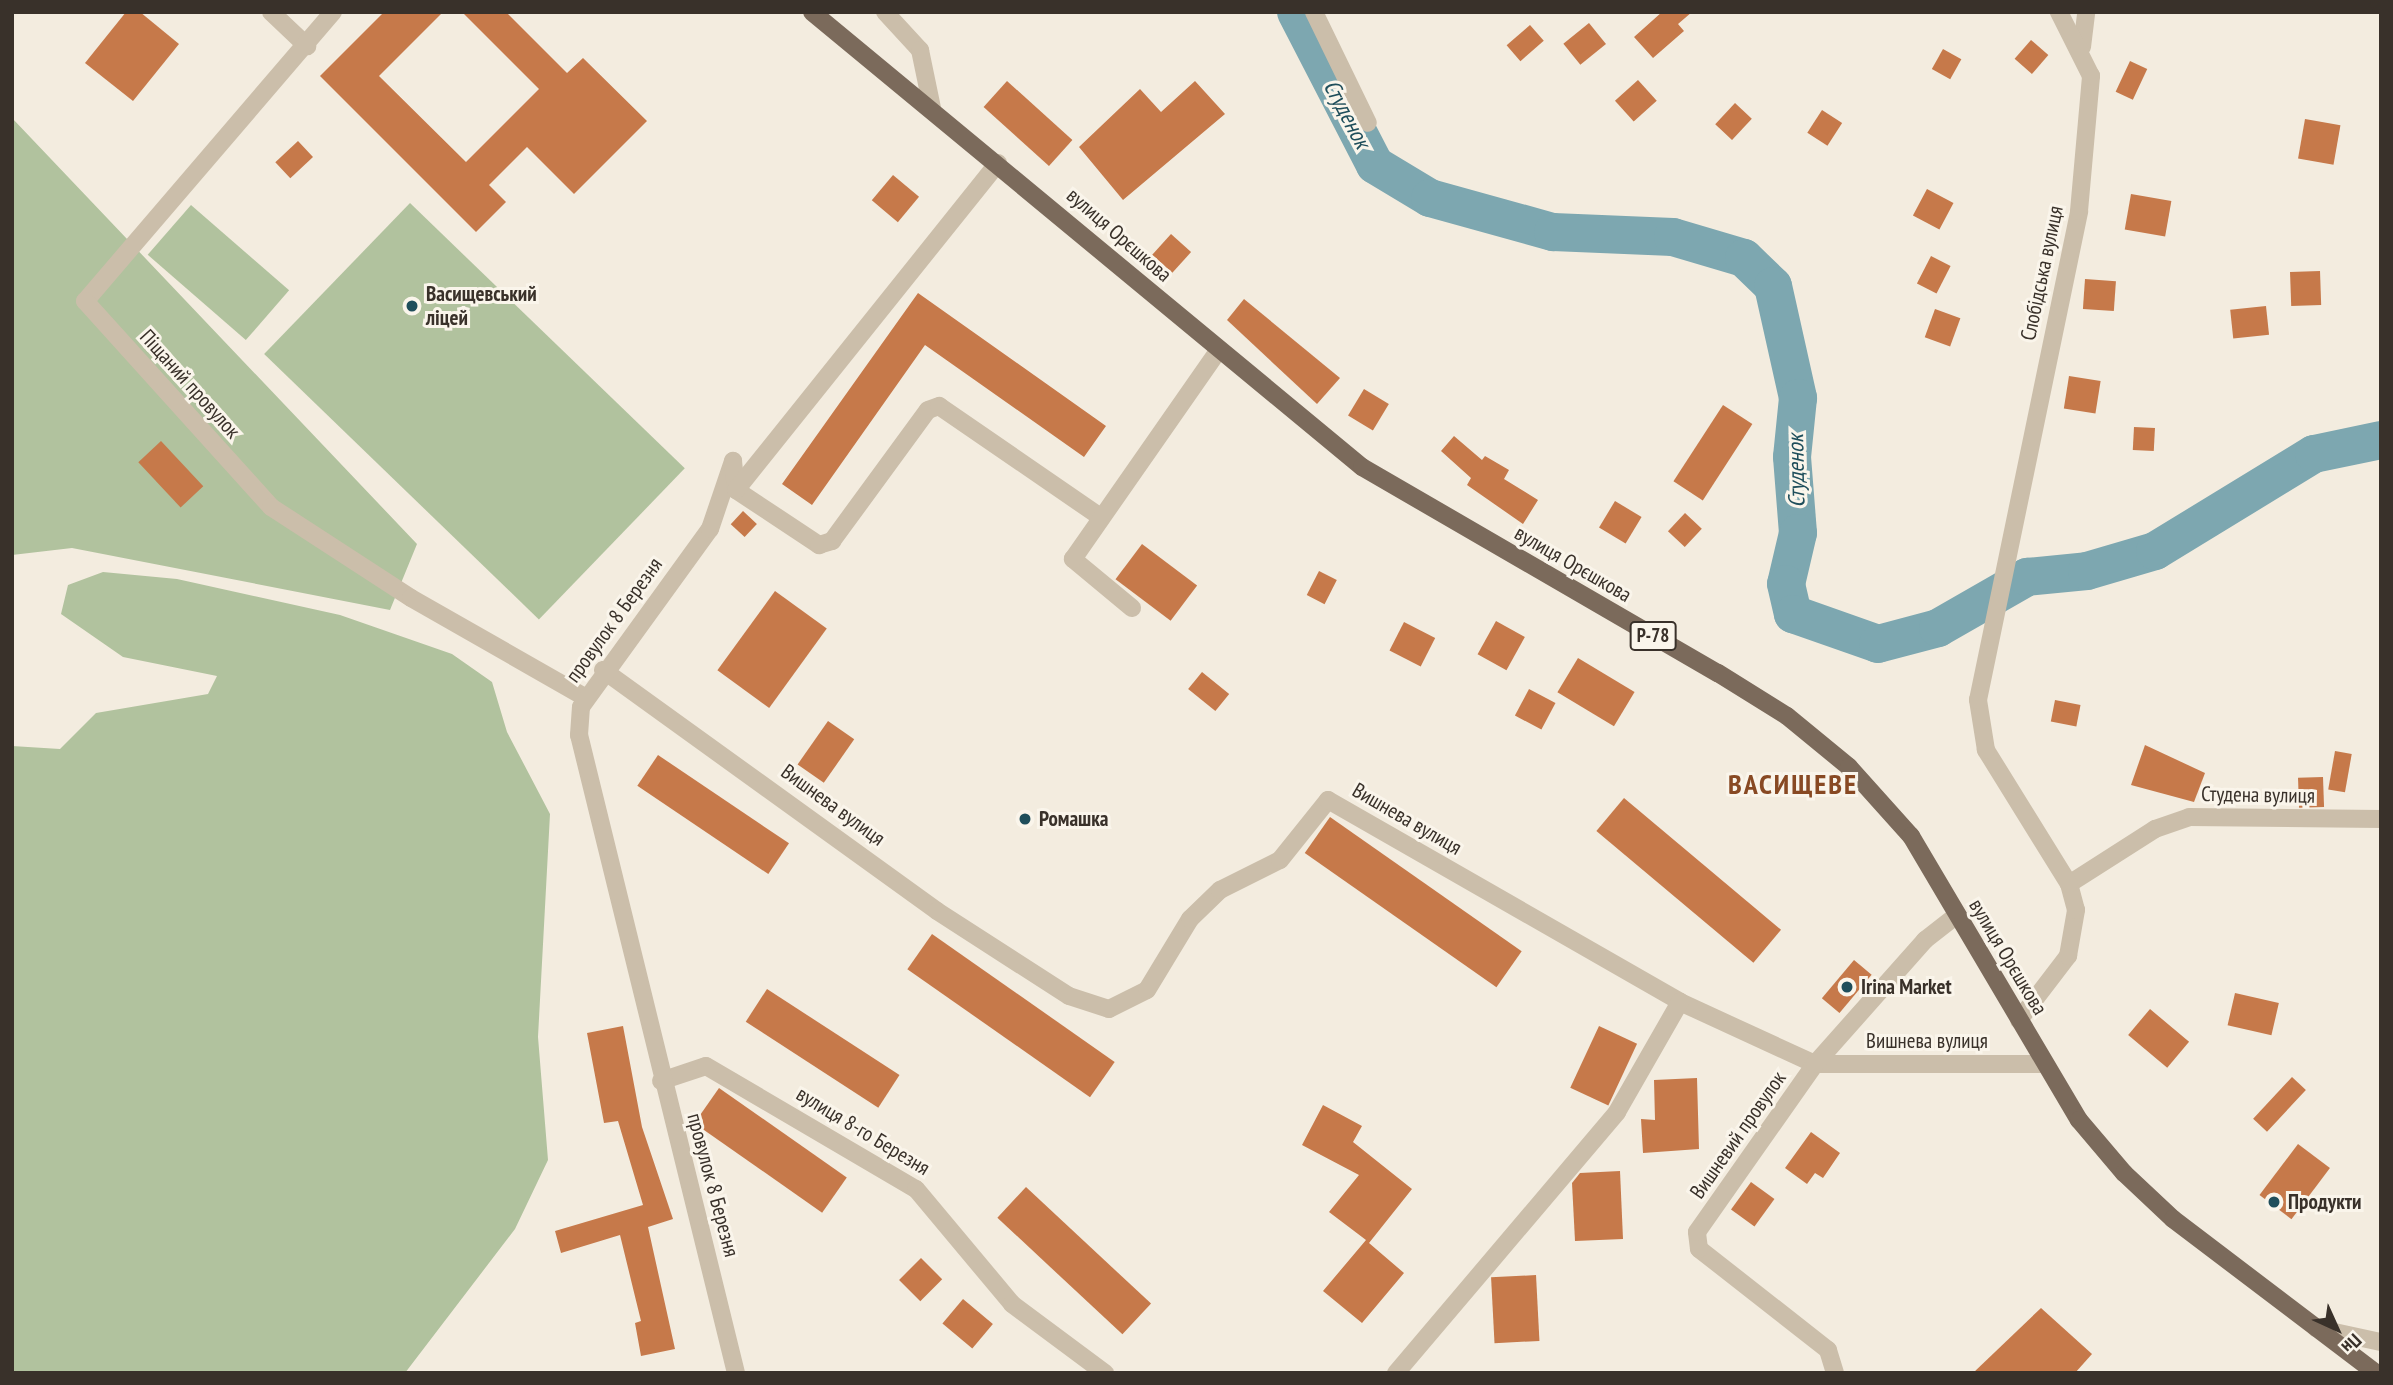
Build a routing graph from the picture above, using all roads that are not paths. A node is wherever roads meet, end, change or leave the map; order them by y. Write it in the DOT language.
graph roads {
  1 [pos="271,12"];
  2 [pos="334,12"];
  3 [pos="812,12"];
  4 [pos="885,12"];
  5 [pos="1314,12"];
  6 [pos="2059,12"];
  7 [pos="2086,12"];
  8 [pos="307,46"];
  9 [pos="2082,47"];
  10 [pos="932,108"];
  11 [pos="1368,123"];
  12 [pos="998,163"];
  13 [pos="1219,351"];
  14 [pos="736,490"];
  15 [pos="1099,516"];
  16 [pos="1132,608"];
  17 [pos="603,670"];
  18 [pos="586,698"];
  19 [pos="2381,819"];
  20 [pos="2069,884"];
  21 [pos="1957,915"];
  22 [pos="1680,1002"];
  23 [pos="2019,1020"];
  24 [pos="1815,1064"];
  25 [pos="2045,1064"];
  26 [pos="661,1081"];
  27 [pos="2315,1328"];
  28 [pos="2381,1342"];
  29 [pos="736,1373"];
  30 [pos="1105,1373"];
  31 [pos="1396,1373"];
  32 [pos="1835,1373"];
  33 [pos="2376,1373"];
  1 -- 8 [label="street"];
  2 -- 8 [label="street, Піщаний провулок"];
  3 -- 10 [label="main road, вулиця Орєшкова / Р-78"];
  4 -- 10 [label="street"];
  5 -- 11 [label="street"];
  6 -- 9 [label="street, Слобідська вулиця"];
  7 -- 9 [label="street"];
  8 -- 18 [label="street, Піщаний провулок"];
  9 -- 20 [label="street, Слобідська вулиця"];
  10 -- 12 [label="main road, вулиця Орєшкова / Р-78"];
  12 -- 13 [label="main road, вулиця Орєшкова / Р-78"];
  12 -- 14 [label="street"];
  13 -- 15 [label="street"];
  13 -- 21 [label="main road, вулиця Орєшкова / Р-78"];
  14 -- 15 [label="street"];
  14 -- 17 [label="street, провулок 8 Березня"];
  15 -- 16 [label="street"];
  17 -- 18 [label="street, провулок 8 Березня"];
  17 -- 22 [label="street, Вишнева вулиця"];
  18 -- 26 [label="street, провулок 8 Березня"];
  19 -- 20 [label="street, Студена вулиця"];
  20 -- 23 [label="street"];
  21 -- 23 [label="main road, вулиця Орєшкова / Р-78"];
  21 -- 24 [label="street, Вишневий провулок"];
  22 -- 24 [label="street, Вишнева вулиця"];
  22 -- 31 [label="street"];
  23 -- 25 [label="main road, вулиця Орєшкова / Р-78"];
  24 -- 25 [label="street, Вишнева вулиця"];
  24 -- 32 [label="street, Вишневий провулок"];
  25 -- 27 [label="main road, вулиця Орєшкова / Р-78"];
  26 -- 29 [label="street, провулок 8 Березня"];
  26 -- 30 [label="street, вулиця 8-го Березня"];
  27 -- 28 [label="street"];
  27 -- 33 [label="main road, вулиця Орєшкова / Р-78"];
}
